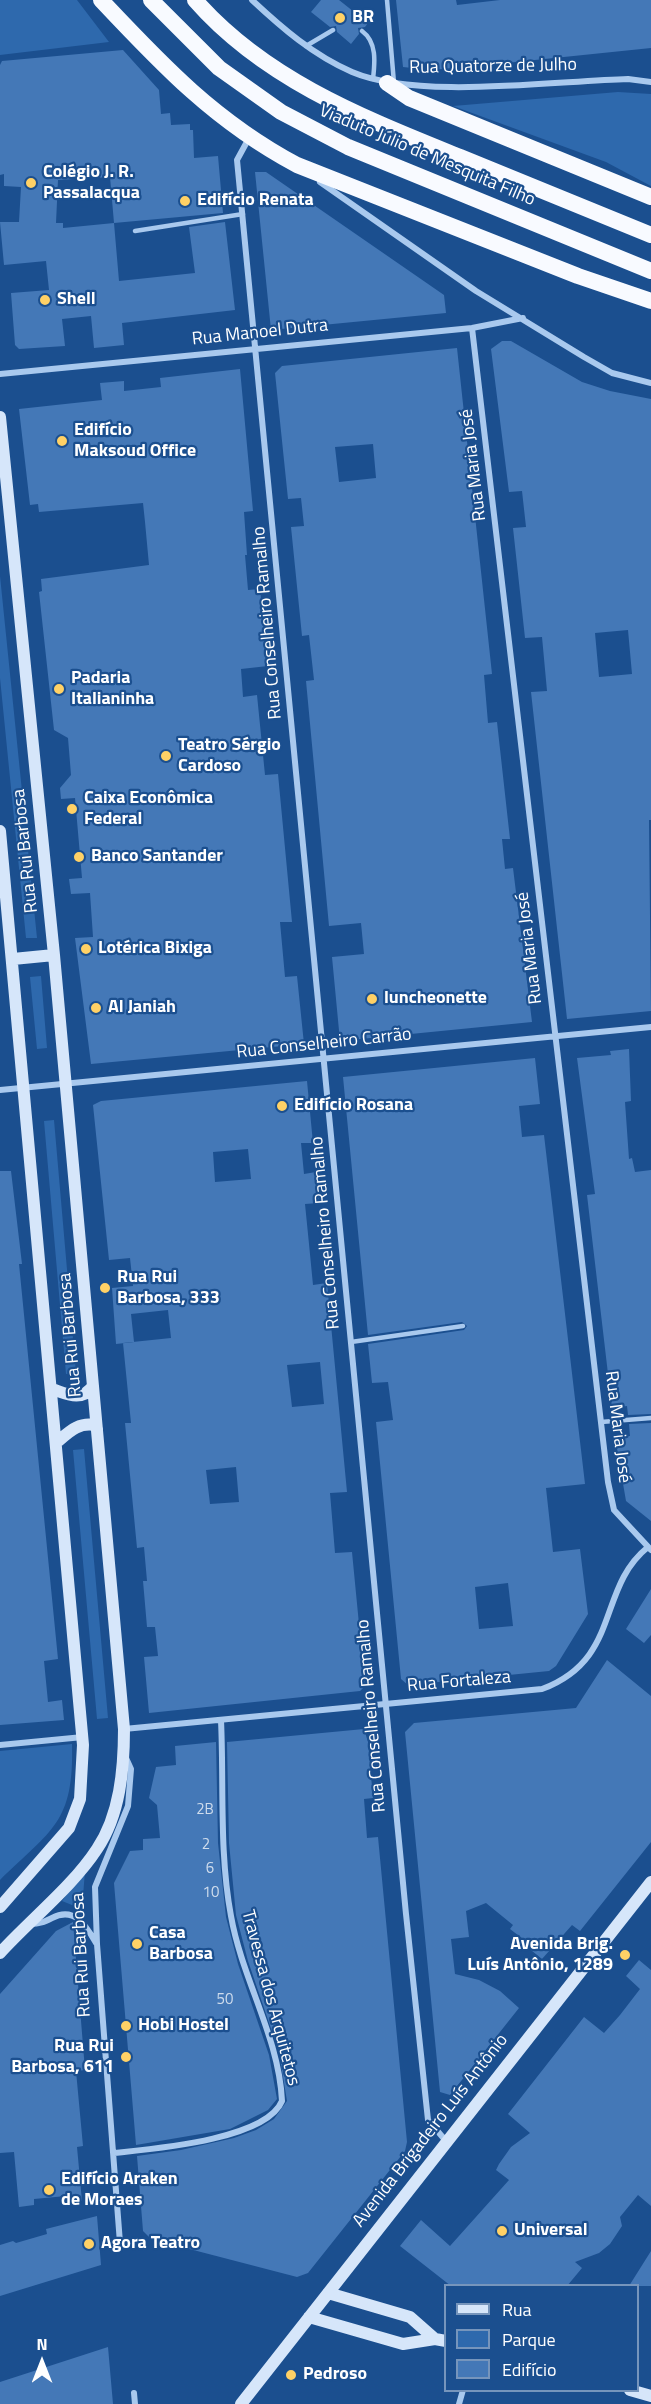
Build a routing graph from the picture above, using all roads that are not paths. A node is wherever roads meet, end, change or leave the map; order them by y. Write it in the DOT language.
graph roads {
  1 [pos="101,0"];
  2 [pos="151,0"];
  3 [pos="195,0"];
  4 [pos="252,0"];
  5 [pos="387,0"];
  6 [pos="333,30"];
  7 [pos="362,31"];
  8 [pos="306,46"];
  9 [pos="385,81"];
  10 [pos="651,82"];
  11 [pos="249,138"];
  12 [pos="297,165"];
  13 [pos="651,197"];
  14 [pos="243,214"];
  15 [pos="135,231"];
  16 [pos="651,235"];
  17 [pos="651,271"];
  18 [pos="651,301"];
  19 [pos="523,318"];
  20 [pos="472,328"];
  21 [pos="256,349"];
  22 [pos="0,374"];
  23 [pos="651,383"];
  24 [pos="0,417"];
  25 [pos="0,831"];
  26 [pos="54,955"];
  27 [pos="13,959"];
  28 [pos="651,1027"];
  29 [pos="556,1036"];
  30 [pos="324,1059"];
  31 [pos="66,1084"];
  32 [pos="25,1088"];
  33 [pos="0,1090"];
  34 [pos="463,1326"];
  35 [pos="351,1342"];
  36 [pos="93,1386"];
  37 [pos="52,1389"];
  38 [pos="651,1418"];
  39 [pos="601,1422"];
  40 [pos="98,1429"];
  41 [pos="57,1442"];
  42 [pos="649,1549"];
  43 [pos="386,1704"];
  44 [pos="221,1720"];
  45 [pos="124,1729"];
  46 [pos="83,1737"];
  47 [pos="0,1744"];
  48 [pos="124,1754"];
  49 [pos="651,1882"];
  50 [pos="0,1907"];
  51 [pos="26,1924"];
  52 [pos="97,1944"];
  53 [pos="0,1953"];
  54 [pos="446,2141"];
  55 [pos="114,2153"];
  56 [pos="120,2243"];
  57 [pos="328,2293"];
  58 [pos="309,2317"];
  59 [pos="440,2340"];
  60 [pos="634,2392"];
  61 [pos="134,2393"];
  62 [pos="651,2396"];
  63 [pos="135,2404"];
  64 [pos="241,2404"];
  1 -- 11 [label="highway"];
  2 -- 17 [label="highway, Viaduto Júlio de Mesquita Filho"];
  3 -- 16 [label="highway, Viaduto Júlio de Mesquita Filho"];
  4 -- 8 [label="street, Rua Quatorze de Julho"];
  5 -- 9 [label="lane"];
  6 -- 8 [label="lane"];
  7 -- 9 [label="lane"];
  8 -- 9 [label="street, Rua Quatorze de Julho"];
  9 -- 10 [label="street, Rua Quatorze de Julho"];
  9 -- 13 [label="highway"];
  11 -- 12 [label="highway"];
  11 -- 14 [label="street, Rua Conselheiro Ramalho"];
  12 -- 18 [label="highway"];
  12 -- 19 [label="street"];
  14 -- 15 [label="lane"];
  14 -- 21 [label="street, Rua Conselheiro Ramalho"];
  19 -- 20 [label="street, Rua Manoel Dutra"];
  19 -- 23 [label="street"];
  20 -- 21 [label="street, Rua Manoel Dutra"];
  20 -- 29 [label="street, Rua Maria José"];
  21 -- 22 [label="street, Rua Manoel Dutra"];
  21 -- 30 [label="street, Rua Conselheiro Ramalho"];
  24 -- 26 [label="main road, Rua Rui Barbosa"];
  25 -- 27 [label="main road, Rua Rui Barbosa"];
  26 -- 27 [label="main road"];
  26 -- 31 [label="main road, Rua Rui Barbosa"];
  27 -- 32 [label="main road, Rua Rui Barbosa"];
  28 -- 29 [label="street, Rua Conselheiro Carrão"];
  29 -- 30 [label="street, Rua Conselheiro Carrão"];
  29 -- 39 [label="street, Rua Maria José"];
  30 -- 31 [label="street, Rua Conselheiro Carrão"];
  30 -- 35 [label="street, Rua Conselheiro Ramalho"];
  31 -- 32 [label="street, Rua Conselheiro Carrão"];
  31 -- 36 [label="main road, Rua Rui Barbosa"];
  32 -- 33 [label="street, Rua Conselheiro Carrão"];
  32 -- 37 [label="main road, Rua Rui Barbosa"];
  34 -- 35 [label="lane"];
  35 -- 43 [label="street, Rua Conselheiro Ramalho"];
  36 -- 37 [label="main road"];
  36 -- 40 [label="main road, Rua Rui Barbosa"];
  37 -- 41 [label="main road, Rua Rui Barbosa"];
  38 -- 39 [label="lane"];
  39 -- 42 [label="street, Rua Maria José"];
  40 -- 41 [label="main road"];
  40 -- 45 [label="main road, Rua Rui Barbosa"];
  41 -- 46 [label="main road, Rua Rui Barbosa"];
  42 -- 43 [label="street, Rua Fortaleza"];
  43 -- 44 [label="street, Rua Fortaleza"];
  43 -- 54 [label="street, Rua Conselheiro Ramalho"];
  44 -- 45 [label="street, Rua Fortaleza"];
  44 -- 55 [label="street, Travessa dos Arquitetos"];
  45 -- 48 [label="main road, Rua Rui Barbosa"];
  46 -- 47 [label="street"];
  46 -- 50 [label="main road, Rua Rui Barbosa"];
  48 -- 51 [label="main road"];
  48 -- 52 [label="street, Rua Rui Barbosa"];
  49 -- 54 [label="main road, Avenida Brigadeiro Luís Antônio"];
  51 -- 52 [label="street"];
  51 -- 53 [label="main road"];
  52 -- 55 [label="street, Rua Rui Barbosa"];
  54 -- 57 [label="main road, Avenida Brigadeiro Luís Antônio"];
  55 -- 56 [label="street, Rua Rui Barbosa"];
  57 -- 58 [label="main road, Avenida Brigadeiro Luís Antônio"];
  57 -- 59 [label="main road"];
  58 -- 59 [label="main road"];
  58 -- 64 [label="main road, Avenida Brigadeiro Luís Antônio"];
  60 -- 62 [label="main road"];
  61 -- 63 [label="street"];
}
